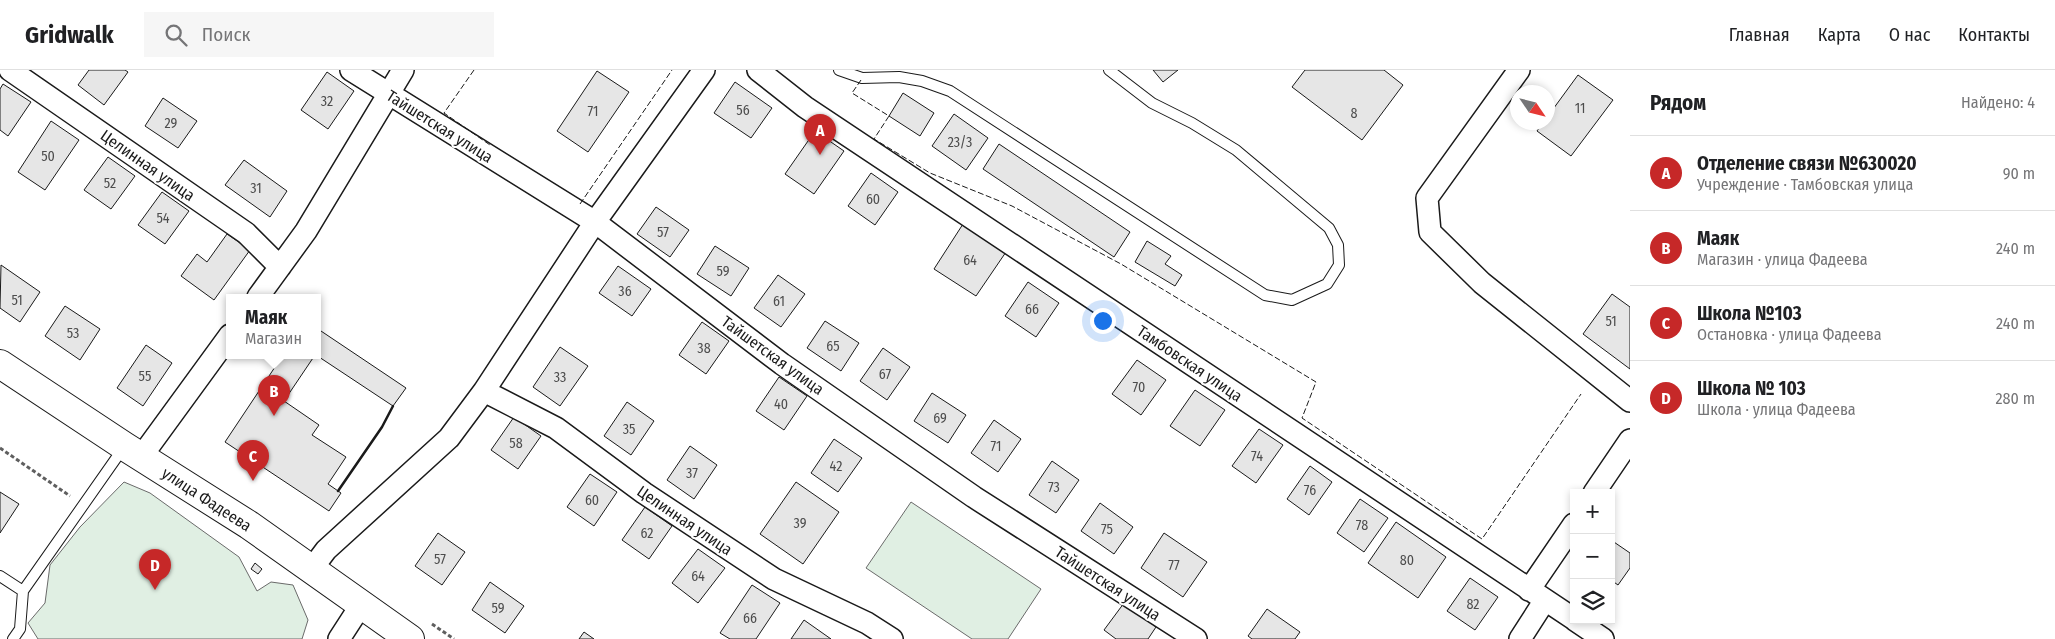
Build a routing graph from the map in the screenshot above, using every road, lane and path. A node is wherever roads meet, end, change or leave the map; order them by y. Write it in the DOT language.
graph roads {
  1 [pos="10,70"];
  2 [pos="351,70"];
  3 [pos="403,70"];
  4 [pos="704,70"];
  5 [pos="758,70"];
  6 [pos="838,70"];
  7 [pos="1109,70"];
  8 [pos="1519,70"];
  9 [pos="388,94"];
  10 [pos="595,222"];
  11 [pos="280,267"];
  12 [pos="260,294"];
  13 [pos="226,340"];
  14 [pos="0,364"];
  15 [pos="484,392"];
  16 [pos="1630,401"];
  17 [pos="1630,440"];
  18 [pos="0,448"];
  19 [pos="133,451"];
  20 [pos="1597,489"];
  21 [pos="83,505"];
  22 [pos="1570,532"];
  23 [pos="311,570"];
  24 [pos="0,576"];
  25 [pos="23,590"];
  26 [pos="1537,595"];
  27 [pos="361,605"];
  28 [pos="1570,617"];
  29 [pos="1580,624"];
  30 [pos="13,639"];
  31 [pos="339,639"];
  32 [pos="410,639"];
  33 [pos="892,639"];
  34 [pos="1196,639"];
  35 [pos="1520,639"];
  36 [pos="1603,639"];
  1 -- 11 [label="street, Целинная улица"];
  2 -- 9 [label="street, Тайшетская улица"];
  3 -- 9 [label="street"];
  4 -- 10 [label="street"];
  5 -- 26 [label="street, Тамбовская улица"];
  6 -- 7 [label="lane"];
  8 -- 16 [label="street"];
  9 -- 10 [label="street, Тайшетская улица"];
  9 -- 11 [label="street"];
  10 -- 15 [label="street"];
  10 -- 34 [label="street, Тайшетская улица"];
  11 -- 12 [label="street"];
  13 -- 19 [label="street"];
  14 -- 19 [label="street, улица Фадеева"];
  15 -- 23 [label="street"];
  15 -- 33 [label="street, Целинная улица"];
  17 -- 20 [label="street"];
  18 -- 21 [label="path"];
  19 -- 21 [label="lane"];
  19 -- 23 [label="street, улица Фадеева"];
  21 -- 25 [label="lane"];
  22 -- 26 [label="street"];
  23 -- 27 [label="street, улица Фадеева"];
  24 -- 25 [label="lane"];
  25 -- 30 [label="lane"];
  26 -- 28 [label="street, Тамбовская улица"];
  26 -- 35 [label="street"];
  27 -- 31 [label="street"];
  27 -- 32 [label="street, улица Фадеева"];
  29 -- 36 [label="street, Тамбовская улица"];
}
